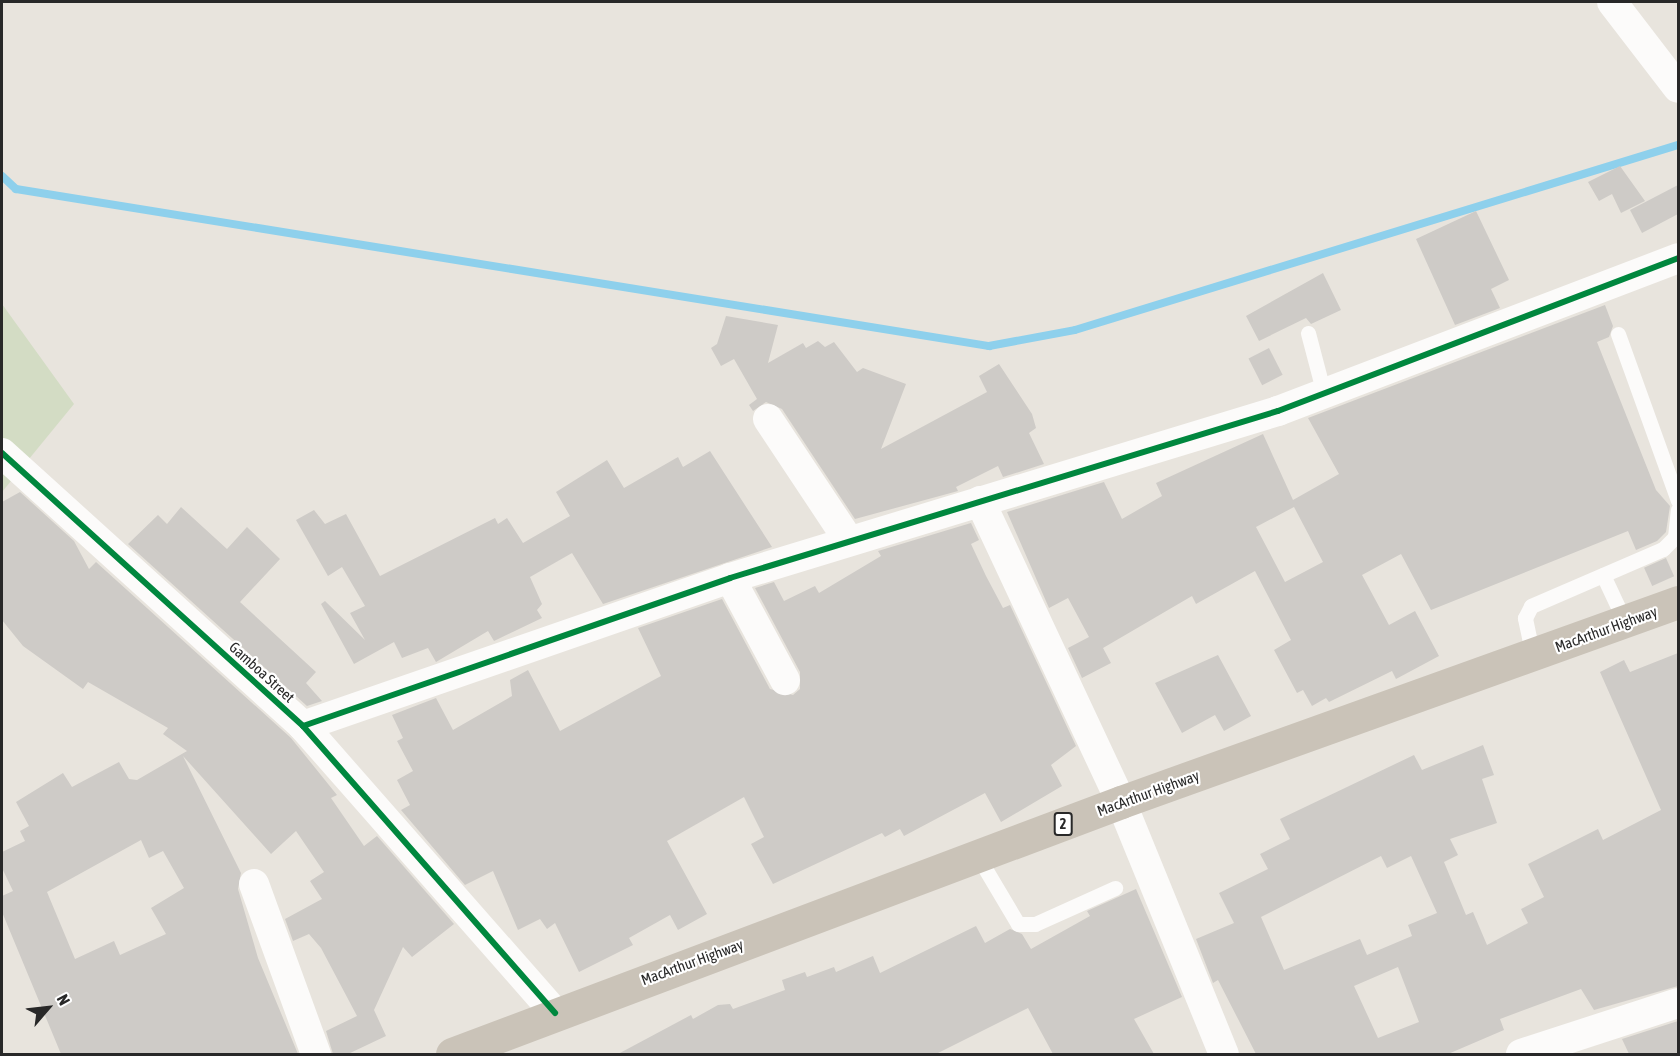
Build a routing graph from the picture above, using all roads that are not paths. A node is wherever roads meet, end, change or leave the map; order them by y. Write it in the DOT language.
graph roads {
  1 [pos="1612,2"];
  2 [pos="1678,88"];
  3 [pos="1678,258"];
  4 [pos="1308,333"];
  5 [pos="1618,334"];
  6 [pos="1324,394"];
  7 [pos="768,419"];
  8 [pos="2,453"];
  9 [pos="980,501"];
  10 [pos="1678,501"];
  11 [pos="1678,510"];
  12 [pos="849,541"];
  13 [pos="1604,575"];
  14 [pos="730,578"];
  15 [pos="1678,602"];
  16 [pos="1625,622"];
  17 [pos="1533,656"];
  18 [pos="785,680"];
  19 [pos="303,726"];
  20 [pos="1121,802"];
  21 [pos="977,855"];
  22 [pos="254,884"];
  23 [pos="1115,888"];
  24 [pos="1678,1003"];
  25 [pos="555,1013"];
  26 [pos="316,1054"];
  27 [pos="452,1054"];
  28 [pos="1224,1054"];
  29 [pos="1521,1054"];
  1 -- 2 [label="street"];
  3 -- 6 [label="street"];
  4 -- 6 [label="lane"];
  5 -- 10 [label="lane"];
  6 -- 9 [label="street"];
  7 -- 12 [label="street"];
  8 -- 19 [label="street, Gamboa Street"];
  9 -- 12 [label="street"];
  9 -- 20 [label="street"];
  11 -- 13 [label="lane"];
  12 -- 14 [label="street"];
  13 -- 16 [label="lane"];
  13 -- 17 [label="lane"];
  14 -- 18 [label="street"];
  14 -- 19 [label="street"];
  15 -- 16 [label="highway, MacArthur Highway / 2"];
  16 -- 17 [label="highway, MacArthur Highway / 2"];
  17 -- 20 [label="highway, MacArthur Highway / 2"];
  19 -- 25 [label="street, Gamboa Street"];
  20 -- 21 [label="highway, MacArthur Highway / 2"];
  20 -- 28 [label="street"];
  21 -- 23 [label="lane"];
  21 -- 25 [label="highway, MacArthur Highway / 2"];
  22 -- 26 [label="street"];
  24 -- 29 [label="street"];
  25 -- 27 [label="highway, MacArthur Highway / 2"];
}
